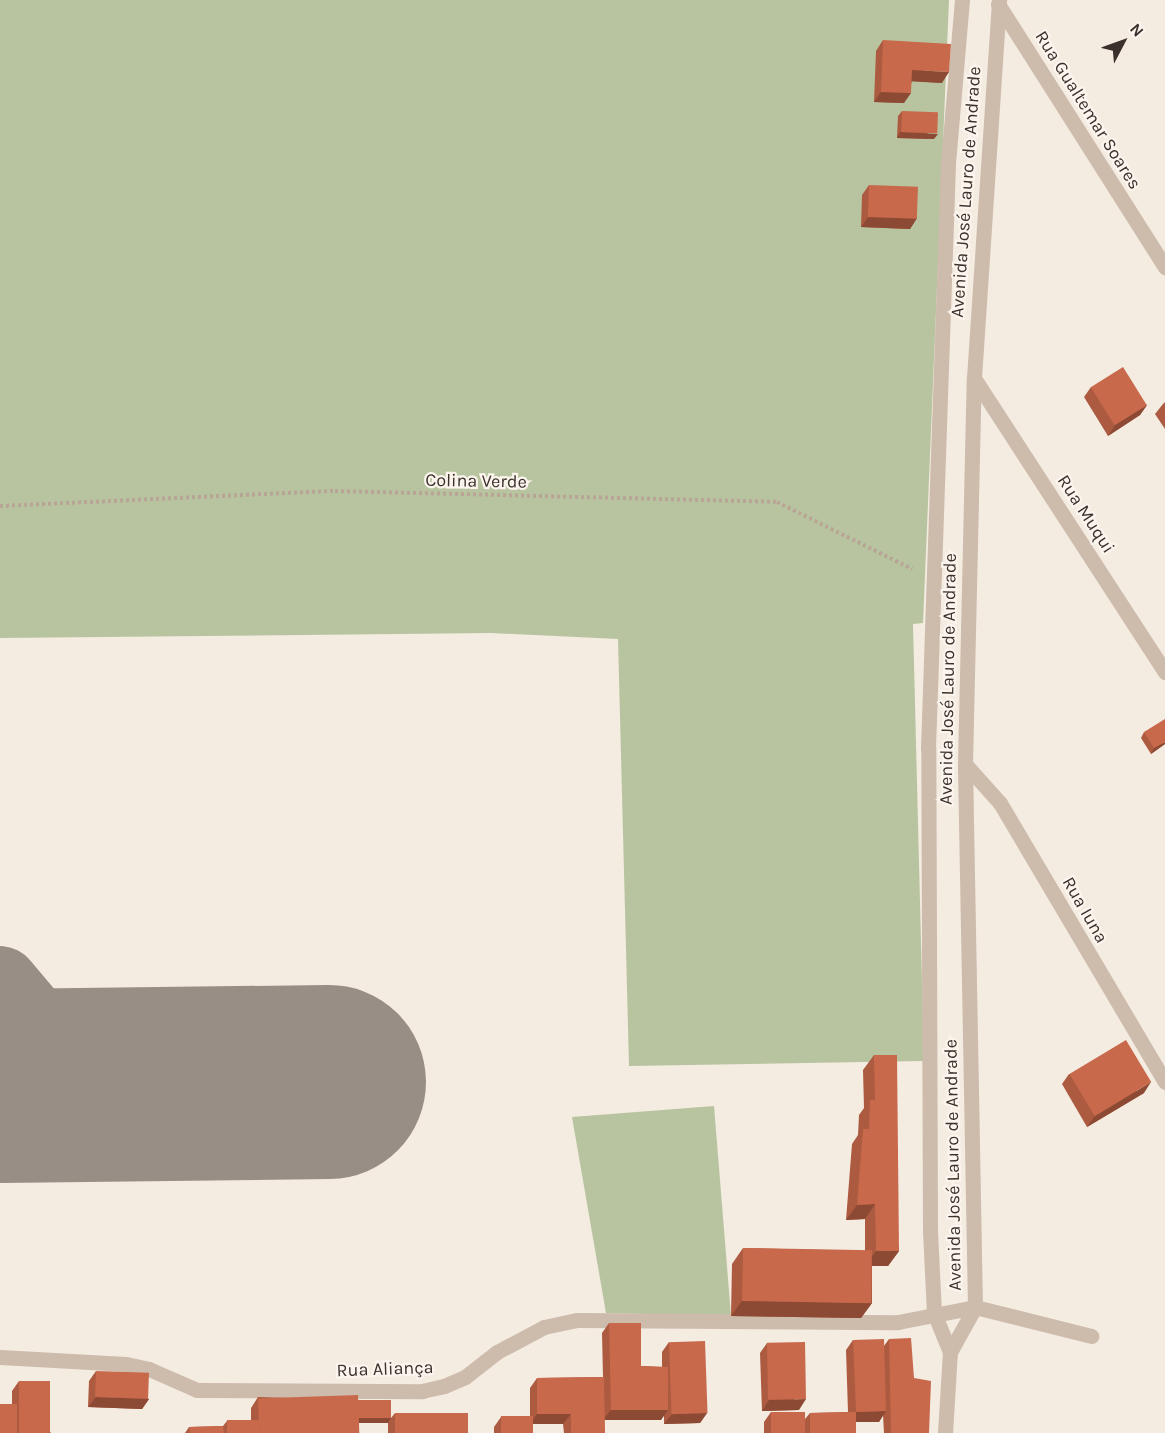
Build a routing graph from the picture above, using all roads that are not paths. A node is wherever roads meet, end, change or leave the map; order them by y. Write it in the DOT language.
graph roads {
  1 [pos="962,0"];
  2 [pos="998,2"];
  3 [pos="1165,267"];
  4 [pos="974,378"];
  5 [pos="1165,672"];
  6 [pos="965,764"];
  7 [pos="1165,1082"];
  8 [pos="975,1307"];
  9 [pos="934,1313"];
  10 [pos="1091,1336"];
  11 [pos="950,1352"];
  12 [pos="0,1357"];
  13 [pos="945,1433"];
  1 -- 9 [label="street, Avenida José Lauro de Andrade"];
  2 -- 3 [label="street, Rua Gualtemar Soares"];
  2 -- 4 [label="street, Avenida José Lauro de Andrade"];
  4 -- 5 [label="street, Rua Muqui"];
  4 -- 6 [label="street, Avenida José Lauro de Andrade"];
  6 -- 7 [label="street, Rua Iuna"];
  6 -- 8 [label="street, Avenida José Lauro de Andrade"];
  8 -- 9 [label="street, Rua Aliança"];
  8 -- 10 [label="street"];
  8 -- 11 [label="street, Avenida José Lauro de Andrade"];
  9 -- 11 [label="street, Avenida José Lauro de Andrade"];
  9 -- 12 [label="street, Rua Aliança"];
  11 -- 13 [label="street, Avenida José Lauro de Andrade"];
}
